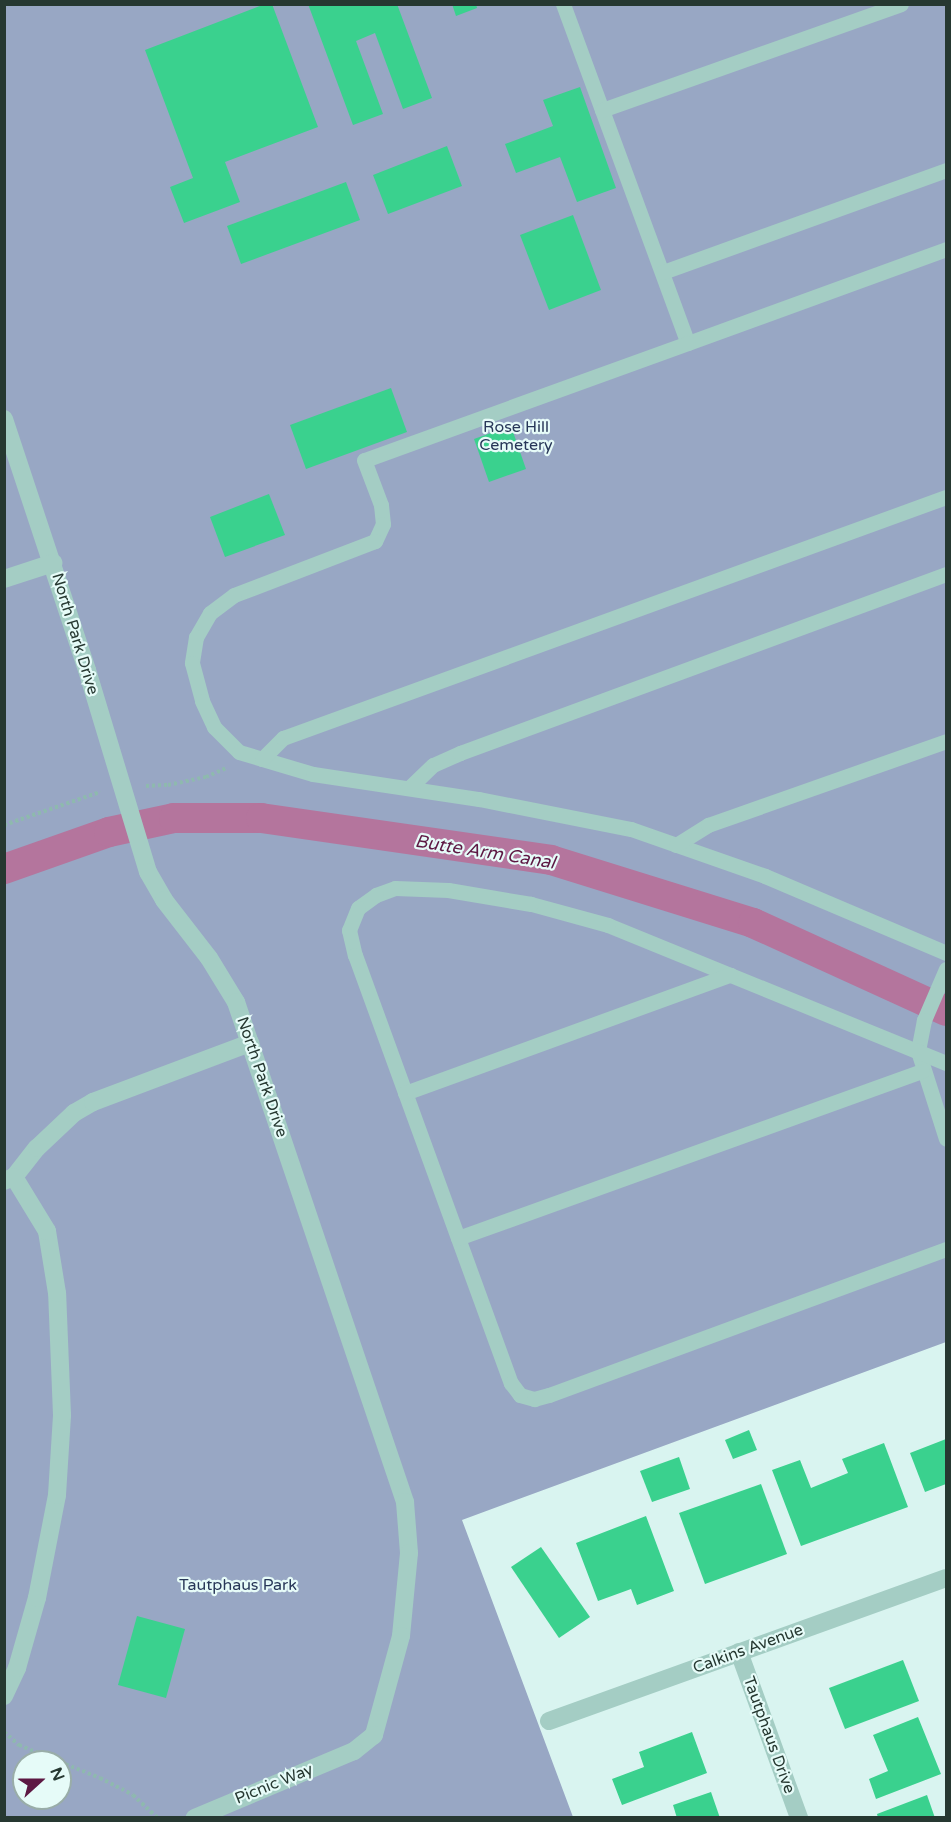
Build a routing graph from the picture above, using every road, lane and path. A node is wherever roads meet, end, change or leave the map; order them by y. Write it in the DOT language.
graph roads {
  1 [pos="563,4"];
  2 [pos="901,4"];
  3 [pos="602,110"];
  4 [pos="946,170"];
  5 [pos="946,249"];
  6 [pos="663,272"];
  7 [pos="688,343"];
  8 [pos="4,419"];
  9 [pos="946,497"];
  10 [pos="53,563"];
  11 [pos="946,574"];
  12 [pos="4,579"];
  13 [pos="946,741"];
  14 [pos="255,756"];
  15 [pos="138,786"];
  16 [pos="410,788"];
  17 [pos="101,792"];
  18 [pos="4,825"];
  19 [pos="676,845"];
  20 [pos="946,953"];
  21 [pos="946,969"];
  22 [pos="730,975"];
  23 [pos="250,1043"];
  24 [pos="918,1051"];
  25 [pos="946,1063"];
  26 [pos="922,1071"];
  27 [pos="405,1093"];
  28 [pos="946,1139"];
  29 [pos="9,1179"];
  30 [pos="458,1238"];
  31 [pos="946,1250"];
  32 [pos="946,1578"];
  33 [pos="739,1652"];
  34 [pos="4,1696"];
  35 [pos="549,1721"];
  36 [pos="4,1732"];
  37 [pos="31,1750"];
  38 [pos="354,1751"];
  39 [pos="72,1767"];
  40 [pos="158,1818"];
  41 [pos="195,1818"];
  42 [pos="799,1818"];
  1 -- 3 [label="lane"];
  2 -- 3 [label="lane"];
  3 -- 6 [label="lane"];
  4 -- 6 [label="lane"];
  5 -- 7 [label="lane"];
  6 -- 7 [label="lane"];
  7 -- 14 [label="lane"];
  8 -- 10 [label="street, North Park Drive"];
  9 -- 14 [label="lane"];
  10 -- 12 [label="street"];
  10 -- 23 [label="street, North Park Drive"];
  11 -- 16 [label="lane"];
  13 -- 19 [label="lane"];
  14 -- 15 [label="path"];
  14 -- 16 [label="lane"];
  16 -- 19 [label="lane"];
  17 -- 18 [label="path"];
  19 -- 20 [label="lane"];
  21 -- 24 [label="lane"];
  22 -- 24 [label="lane"];
  22 -- 27 [label="lane"];
  22 -- 27 [label="lane"];
  23 -- 29 [label="street"];
  23 -- 38 [label="street, North Park Drive"];
  24 -- 25 [label="lane"];
  24 -- 26 [label="lane"];
  26 -- 28 [label="lane"];
  26 -- 30 [label="lane"];
  27 -- 30 [label="lane"];
  29 -- 34 [label="street"];
  30 -- 31 [label="lane"];
  32 -- 33 [label="street, Calkins Avenue"];
  33 -- 35 [label="street, Calkins Avenue"];
  33 -- 42 [label="street, Tautphaus Drive"];
  36 -- 37 [label="path"];
  38 -- 41 [label="street, Picnic Way"];
  39 -- 40 [label="path"];
}
